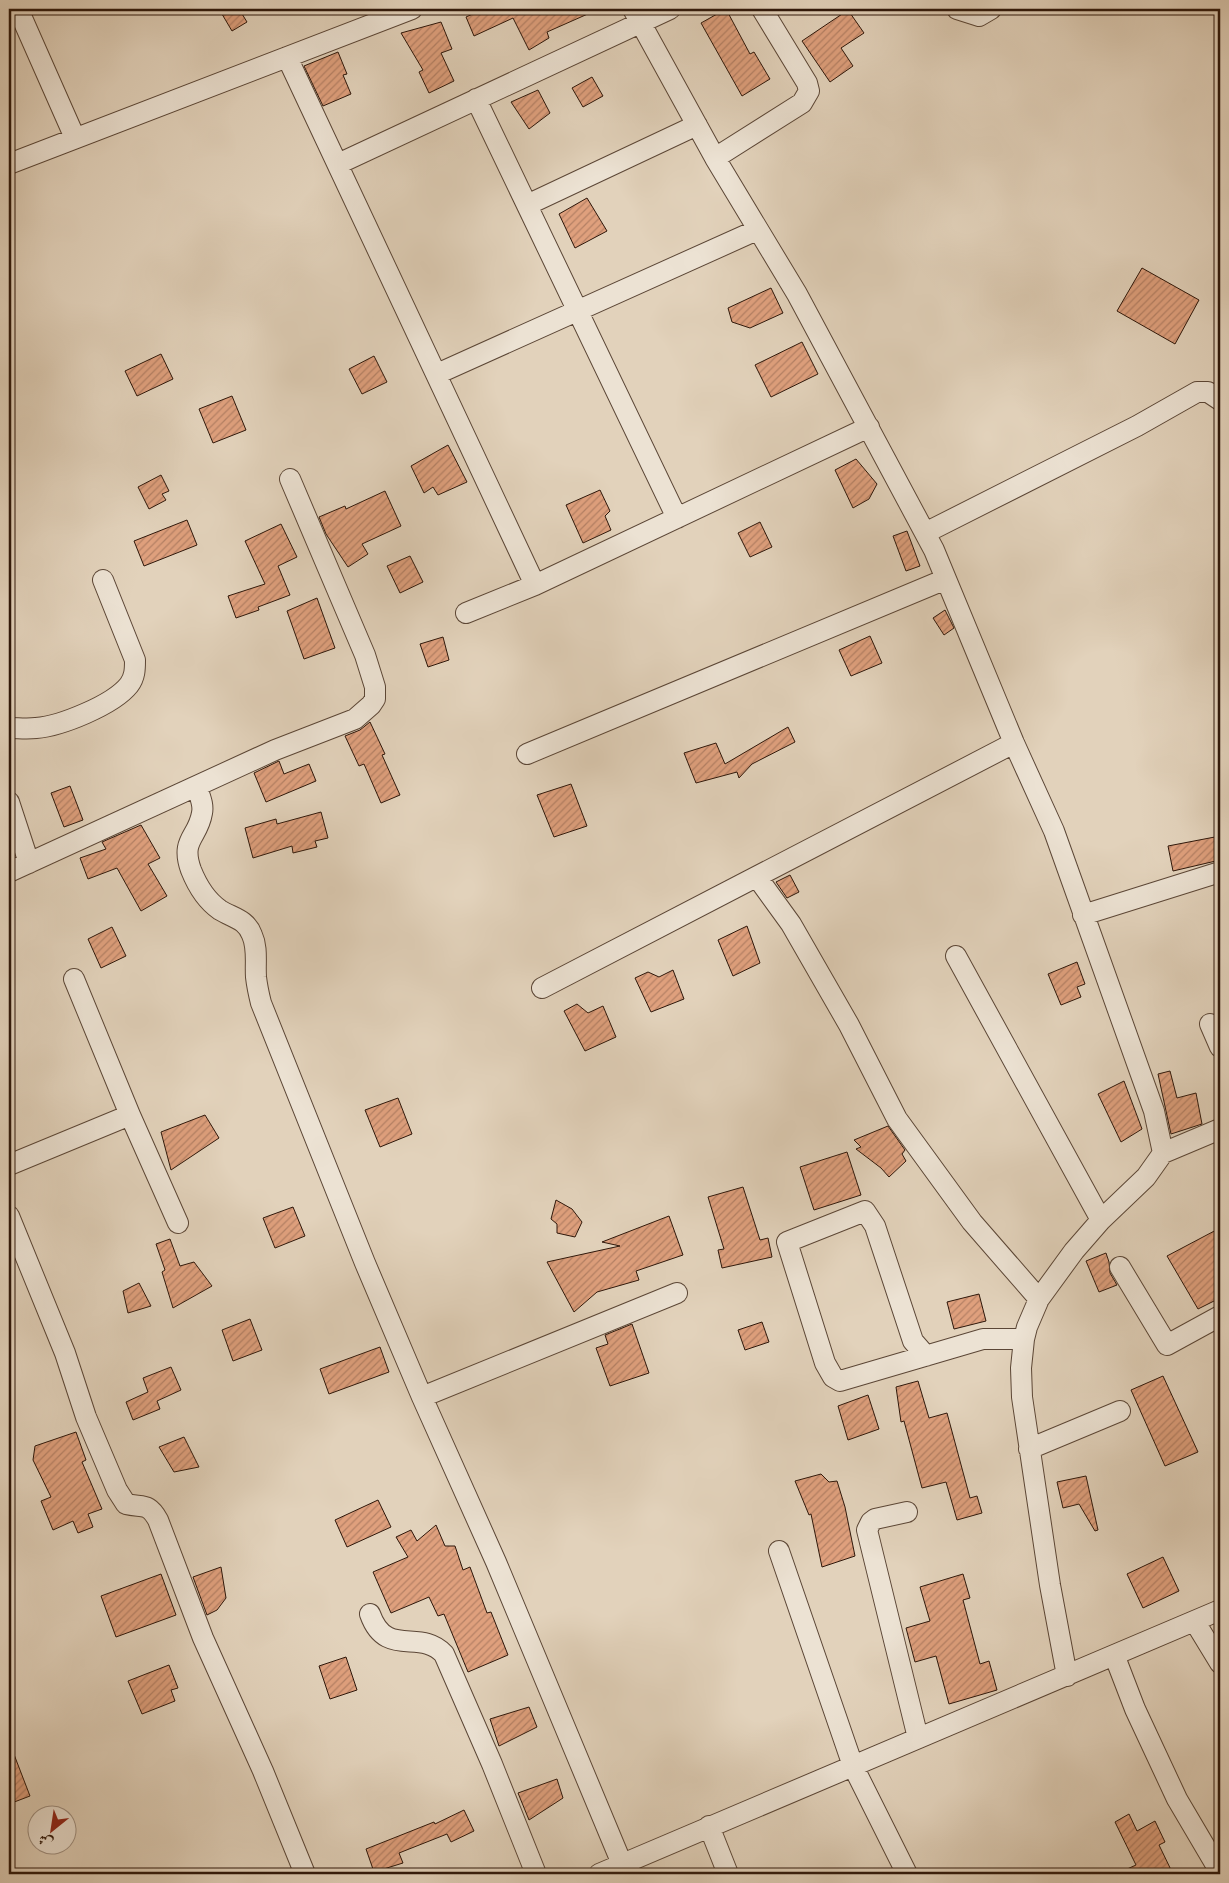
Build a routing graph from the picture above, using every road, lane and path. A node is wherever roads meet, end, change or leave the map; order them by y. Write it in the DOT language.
graph roads {
  1 [pos="18,9"];
  2 [pos="412,9"];
  3 [pos="670,9"];
  4 [pos="762,9"];
  5 [pos="957,9"];
  6 [pos="991,9"];
  7 [pos="637,16"];
  8 [pos="287,56"];
  9 [pos="476,99"];
  10 [pos="697,125"];
  11 [pos="75,138"];
  12 [pos="715,158"];
  13 [pos="9,164"];
  14 [pos="338,164"];
  15 [pos="527,205"];
  16 [pos="757,230"];
  17 [pos="578,312"];
  18 [pos="437,374"];
  19 [pos="1220,400"];
  20 [pos="869,427"];
  21 [pos="290,479"];
  22 [pos="677,518"];
  23 [pos="925,533"];
  24 [pos="946,579"];
  25 [pos="102,580"];
  26 [pos="535,585"];
  27 [pos="466,613"];
  28 [pos="9,728"];
  29 [pos="1014,743"];
  30 [pos="527,754"];
  31 [pos="197,787"];
  32 [pos="9,802"];
  33 [pos="28,863"];
  34 [pos="9,872"];
  35 [pos="1220,872"];
  36 [pos="757,877"];
  37 [pos="1083,915"];
  38 [pos="956,956"];
  39 [pos="74,979"];
  40 [pos="542,988"];
  41 [pos="1210,1024"];
  42 [pos="1220,1047"];
  43 [pos="130,1116"];
  44 [pos="1220,1129"];
  45 [pos="1162,1153"];
  46 [pos="9,1165"];
  47 [pos="9,1216"];
  48 [pos="1101,1220"];
  49 [pos="178,1223"];
  50 [pos="1120,1267"];
  51 [pos="677,1293"];
  52 [pos="1039,1299"];
  53 [pos="1220,1316"];
  54 [pos="1024,1339"];
  55 [pos="926,1356"];
  56 [pos="422,1397"];
  57 [pos="1120,1411"];
  58 [pos="1029,1449"];
  59 [pos="906,1512"];
  60 [pos="780,1551"];
  61 [pos="1220,1610"];
  62 [pos="370,1614"];
  63 [pos="1195,1622"];
  64 [pos="1115,1657"];
  65 [pos="1220,1663"];
  66 [pos="1067,1676"];
  67 [pos="918,1738"];
  68 [pos="853,1766"];
  69 [pos="709,1826"];
  70 [pos="622,1864"];
  71 [pos="1220,1872"];
  72 [pos="305,1874"];
  73 [pos="536,1874"];
  74 [pos="599,1874"];
  75 [pos="728,1874"];
  76 [pos="907,1874"];
  1 -- 11 [label="street"];
  2 -- 8 [label="street"];
  3 -- 7 [label="street"];
  4 -- 12 [label="street"];
  5 -- 6 [label="street"];
  7 -- 9 [label="street"];
  7 -- 10 [label="street"];
  8 -- 11 [label="street"];
  8 -- 14 [label="street"];
  9 -- 14 [label="street"];
  9 -- 15 [label="street"];
  10 -- 12 [label="street"];
  10 -- 15 [label="street"];
  11 -- 13 [label="street"];
  12 -- 16 [label="street"];
  14 -- 18 [label="street"];
  15 -- 17 [label="street"];
  16 -- 17 [label="street"];
  16 -- 20 [label="street"];
  17 -- 18 [label="street"];
  17 -- 22 [label="street"];
  18 -- 26 [label="street"];
  19 -- 23 [label="street"];
  20 -- 22 [label="street"];
  20 -- 23 [label="street"];
  21 -- 31 [label="street"];
  22 -- 26 [label="street"];
  23 -- 24 [label="street"];
  24 -- 29 [label="street"];
  24 -- 30 [label="street"];
  25 -- 28 [label="street"];
  26 -- 27 [label="street"];
  29 -- 36 [label="street"];
  29 -- 37 [label="street"];
  31 -- 33 [label="street"];
  31 -- 56 [label="street"];
  32 -- 33 [label="street"];
  33 -- 34 [label="street"];
  35 -- 37 [label="street"];
  36 -- 40 [label="street"];
  36 -- 52 [label="street"];
  37 -- 45 [label="street"];
  38 -- 48 [label="street"];
  39 -- 43 [label="street"];
  41 -- 42 [label="street"];
  43 -- 46 [label="street"];
  43 -- 49 [label="street"];
  44 -- 45 [label="street"];
  45 -- 48 [label="street"];
  47 -- 72 [label="street"];
  48 -- 52 [label="street"];
  50 -- 53 [label="street"];
  51 -- 56 [label="street"];
  52 -- 54 [label="street"];
  54 -- 55 [label="street"];
  54 -- 58 [label="street"];
  55 -- 55 [label="street"];
  56 -- 70 [label="street"];
  57 -- 58 [label="street"];
  58 -- 66 [label="street"];
  59 -- 67 [label="street"];
  60 -- 68 [label="street"];
  61 -- 63 [label="street"];
  62 -- 73 [label="street"];
  63 -- 64 [label="street"];
  63 -- 65 [label="street"];
  64 -- 66 [label="street"];
  64 -- 71 [label="street"];
  66 -- 67 [label="street"];
  67 -- 68 [label="street"];
  68 -- 69 [label="street"];
  68 -- 76 [label="street"];
  69 -- 70 [label="street"];
  69 -- 75 [label="street"];
  70 -- 74 [label="street"];
}
